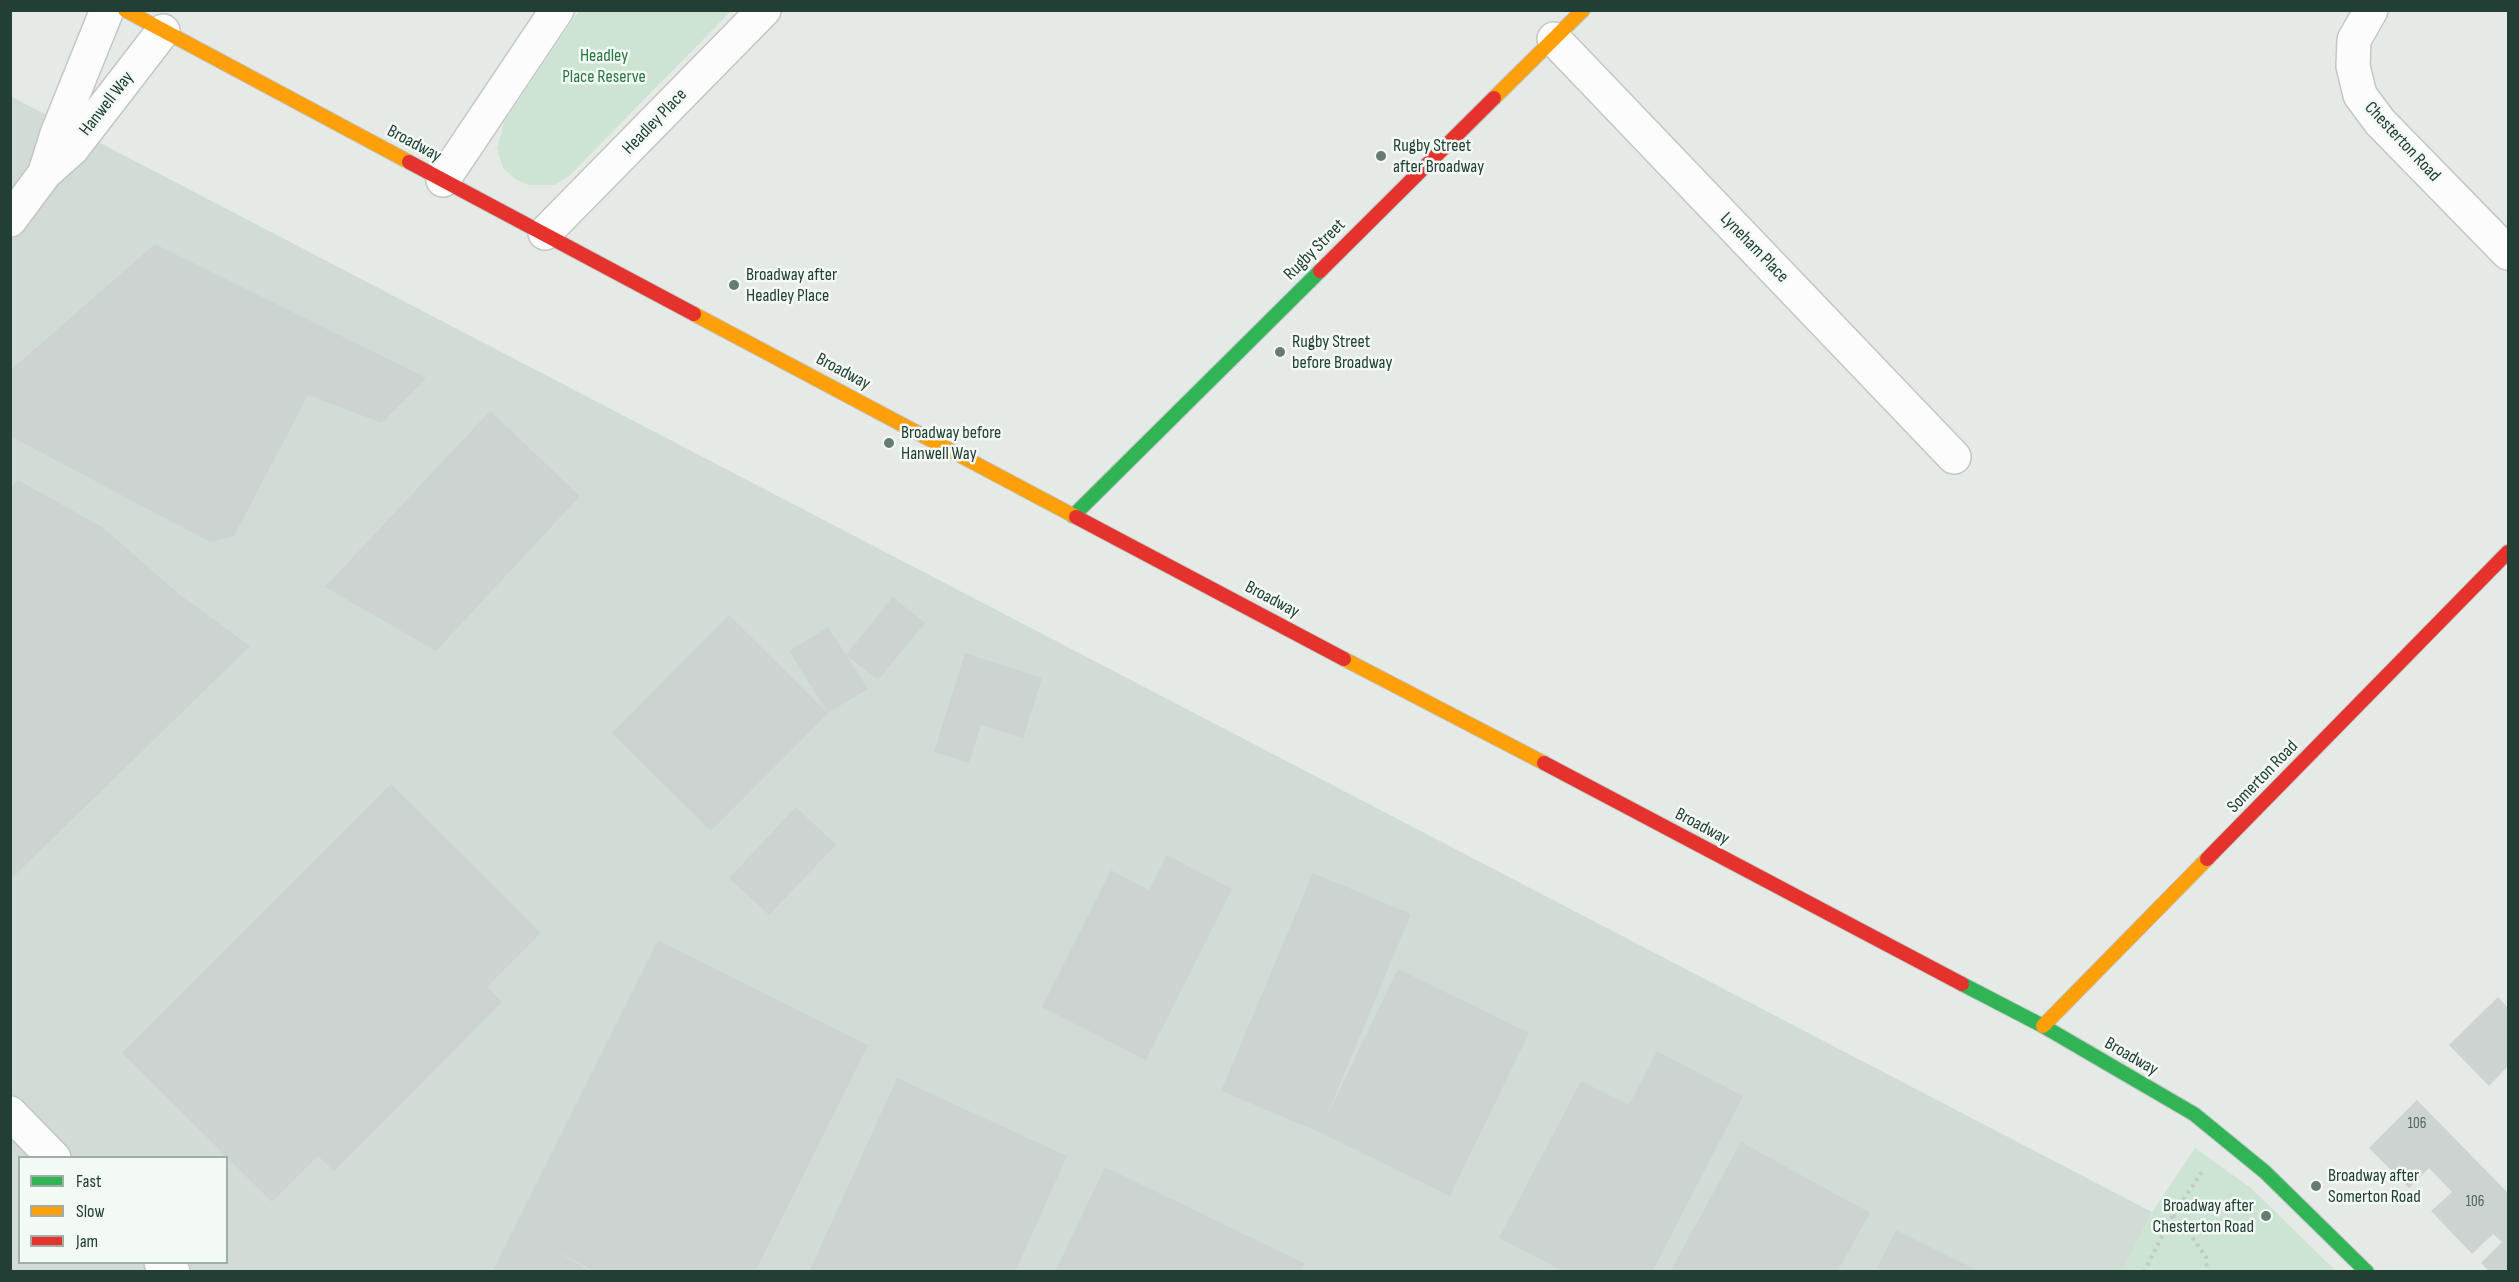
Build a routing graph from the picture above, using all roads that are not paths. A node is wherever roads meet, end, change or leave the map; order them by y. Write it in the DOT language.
graph roads {
  1 [pos="107,10"];
  2 [pos="125,10"];
  3 [pos="557,10"];
  4 [pos="764,10"];
  5 [pos="1583,10"];
  6 [pos="2371,10"];
  7 [pos="164,31"];
  8 [pos="1554,39"];
  9 [pos="45,173"];
  10 [pos="443,180"];
  11 [pos="10,220"];
  12 [pos="545,233"];
  13 [pos="2508,253"];
  14 [pos="1954,457"];
  15 [pos="1073,516"];
  16 [pos="2508,552"];
  17 [pos="2043,1026"];
  18 [pos="10,1113"];
  19 [pos="52,1156"];
  20 [pos="2367,1272"];
  1 -- 9 [label="street, Hanwell Way"];
  2 -- 7 [label="street, Broadway"];
  3 -- 10 [label="street"];
  4 -- 12 [label="street, Headley Place"];
  5 -- 8 [label="street, Rugby Street"];
  6 -- 13 [label="street, Chesterton Road"];
  7 -- 9 [label="street, Hanwell Way"];
  7 -- 10 [label="street, Broadway"];
  8 -- 14 [label="street, Lyneham Place"];
  8 -- 15 [label="street, Rugby Street"];
  9 -- 11 [label="street, Hanwell Way"];
  10 -- 12 [label="street, Broadway"];
  12 -- 15 [label="street, Broadway"];
  15 -- 17 [label="street, Broadway"];
  16 -- 17 [label="street, Somerton Road"];
  17 -- 20 [label="street, Broadway"];
  18 -- 19 [label="street"];
}
